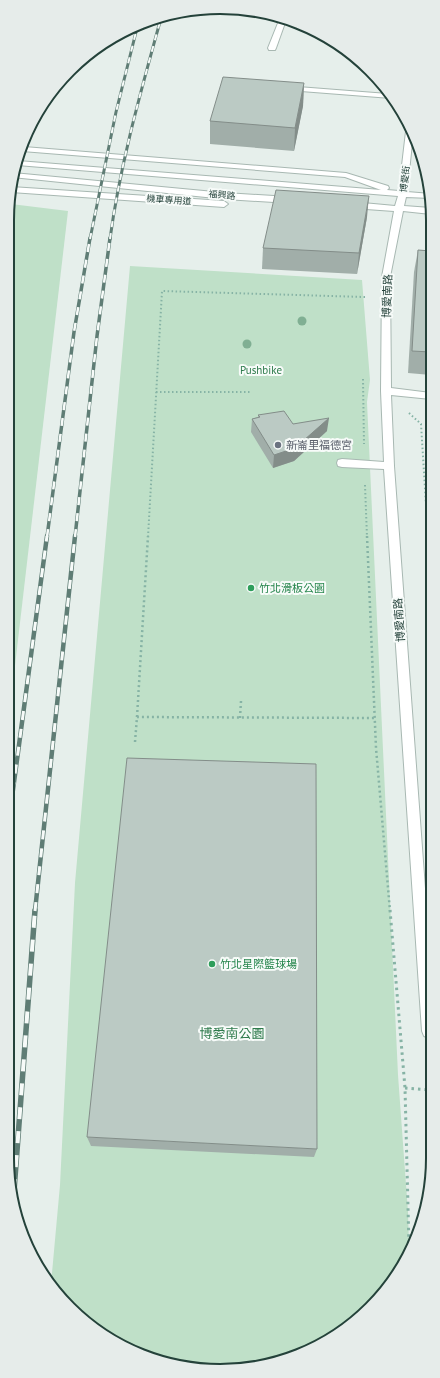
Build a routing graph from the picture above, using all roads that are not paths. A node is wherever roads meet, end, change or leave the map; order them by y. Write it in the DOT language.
graph roads {
  1 [pos="281,24"];
  2 [pos="272,48"];
  3 [pos="280,87"];
  4 [pos="383,95"];
  5 [pos="409,138"];
  6 [pos="27,149"];
  7 [pos="22,163"];
  8 [pos="19,176"];
  9 [pos="17,189"];
  10 [pos="404,194"];
  11 [pos="424,196"];
  12 [pos="296,201"];
  13 [pos="289,208"];
  14 [pos="344,208"];
  15 [pos="398,208"];
  16 [pos="426,211"];
  17 [pos="386,391"];
  18 [pos="426,395"];
  19 [pos="342,463"];
  20 [pos="389,466"];
  21 [pos="426,991"];
  1 -- 2 [label="street"];
  3 -- 4 [label="street"];
  5 -- 10 [label="street, 博愛街"];
  6 -- 10 [label="street"];
  7 -- 10 [label="street, 福興路"];
  8 -- 12 [label="street, 福興路"];
  9 -- 13 [label="street, 機車專用道"];
  10 -- 11 [label="street, 福興路"];
  10 -- 15 [label="street, 博愛街"];
  14 -- 15 [label="street"];
  15 -- 16 [label="street"];
  15 -- 17 [label="street, 博愛南路"];
  17 -- 18 [label="street"];
  17 -- 20 [label="street, 博愛南路"];
  19 -- 20 [label="street"];
  20 -- 21 [label="street, 博愛南路"];
}
